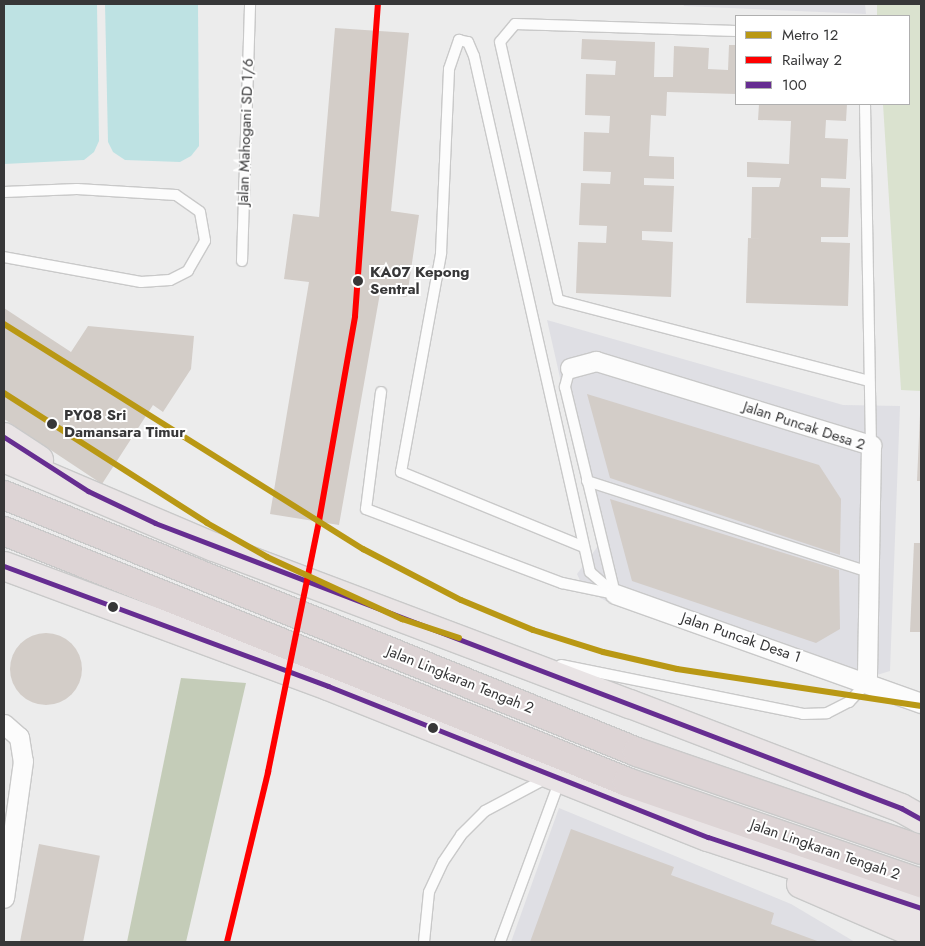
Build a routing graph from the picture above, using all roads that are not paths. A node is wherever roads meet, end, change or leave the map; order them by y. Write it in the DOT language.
graph roads {
  1 [pos="250,4"];
  2 [pos="735,31"];
  3 [pos="865,105"];
  4 [pos="4,192"];
  5 [pos="4,257"];
  6 [pos="242,261"];
  7 [pos="570,368"];
  8 [pos="869,381"];
  9 [pos="381,392"];
  10 [pos="4,437"];
  11 [pos="871,445"];
  12 [pos="4,458"];
  13 [pos="587,481"];
  14 [pos="88,492"];
  15 [pos="4,495"];
  16 [pos="4,531"];
  17 [pos="584,547"];
  18 [pos="4,566"];
  19 [pos="869,572"];
  20 [pos="615,594"];
  21 [pos="491,651"];
  22 [pos="867,683"];
  23 [pos="921,703"];
  24 [pos="4,724"];
  25 [pos="555,778"];
  26 [pos="915,814"];
  27 [pos="708,838"];
  28 [pos="921,850"];
  29 [pos="921,883"];
  30 [pos="4,898"];
  31 [pos="921,908"];
  32 [pos="901,934"];
  33 [pos="921,936"];
  34 [pos="424,942"];
  35 [pos="500,942"];
  1 -- 6 [label="lane, Jalan Mahogani SD 1/6"];
  2 -- 8 [label="lane"];
  3 -- 8 [label="lane"];
  4 -- 5 [label="lane"];
  7 -- 11 [label="street, Jalan Puncak Desa 2"];
  7 -- 13 [label="lane"];
  8 -- 11 [label="lane"];
  9 -- 20 [label="lane"];
  10 -- 14 [label="main road"];
  11 -- 19 [label="street, Jalan Puncak Desa 2"];
  12 -- 14 [label="main road"];
  13 -- 19 [label="lane"];
  13 -- 20 [label="lane"];
  14 -- 21 [label="main road"];
  15 -- 28 [label="highway, Jalan Lingkaran Tengah 2"];
  16 -- 29 [label="highway, Jalan Lingkaran Tengah 2"];
  17 -- 17 [label="lane"];
  17 -- 20 [label="lane"];
  18 -- 25 [label="main road"];
  19 -- 22 [label="street, Jalan Puncak Desa 2"];
  20 -- 22 [label="street, Jalan Puncak Desa 1"];
  21 -- 22 [label="lane"];
  21 -- 26 [label="main road"];
  22 -- 23 [label="street, Jalan Puncak Desa 1"];
  24 -- 30 [label="street"];
  25 -- 27 [label="main road"];
  25 -- 34 [label="lane"];
  25 -- 35 [label="lane"];
  27 -- 31 [label="main road"];
  27 -- 32 [label="main road"];
  32 -- 33 [label="main road"];
}
